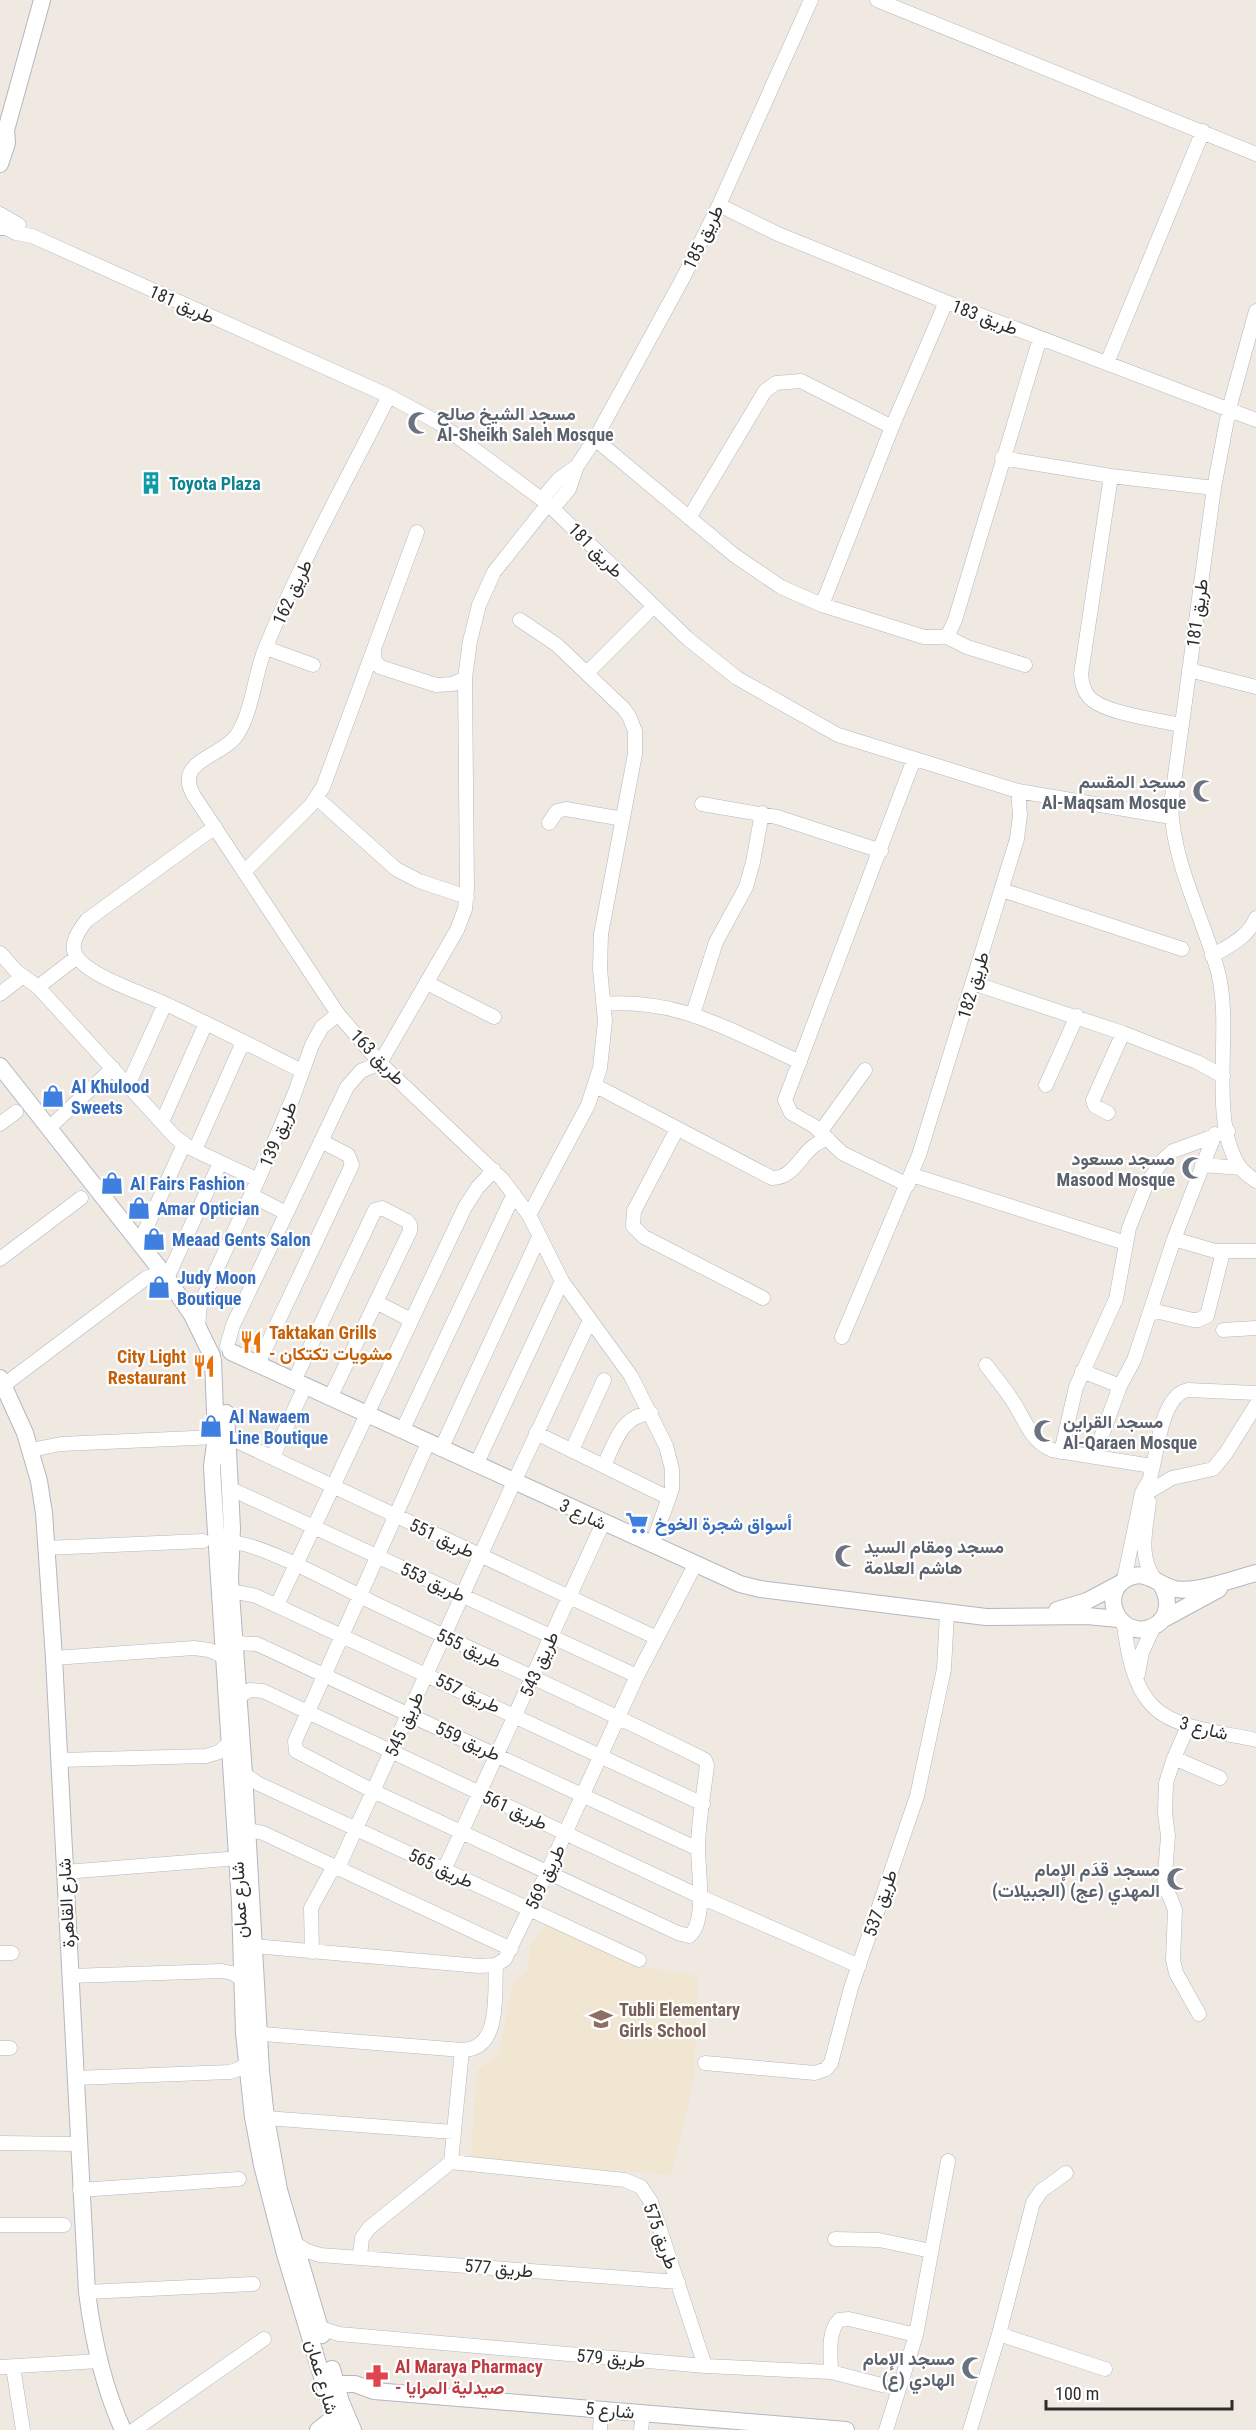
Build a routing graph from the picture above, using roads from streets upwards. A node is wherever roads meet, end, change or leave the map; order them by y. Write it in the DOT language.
graph roads {
  1 [pos="42,0"];
  2 [pos="811,0"];
  3 [pos="878,0"];
  4 [pos="1203,131"];
  5 [pos="3,133"];
  6 [pos="1256,154"];
  7 [pos="0,164"];
  8 [pos="719,205"];
  9 [pos="1,223"];
  10 [pos="946,302"];
  11 [pos="1256,310"];
  12 [pos="1040,338"];
  13 [pos="1107,363"];
  14 [pos="389,396"];
  15 [pos="1229,409"];
  16 [pos="1256,420"];
  17 [pos="892,427"];
  18 [pos="595,439"];
  19 [pos="1002,458"];
  20 [pos="1111,476"];
  21 [pos="1214,488"];
  22 [pos="548,504"];
  23 [pos="689,518"];
  24 [pos="417,532"];
  25 [pos="822,605"];
  26 [pos="653,607"];
  27 [pos="520,620"];
  28 [pos="945,636"];
  29 [pos="266,648"];
  30 [pos="374,653"];
  31 [pos="313,665"];
  32 [pos="1025,665"];
  33 [pos="1189,670"];
  34 [pos="587,673"];
  35 [pos="465,678"];
  36 [pos="1256,687"];
  37 [pos="1180,725"];
  38 [pos="914,759"];
  39 [pos="189,776"];
  40 [pos="1018,791"];
  41 [pos="317,798"];
  42 [pos="702,804"];
  43 [pos="762,813"];
  44 [pos="1171,817"];
  45 [pos="623,819"];
  46 [pos="549,823"];
  47 [pos="215,827"];
  48 [pos="881,851"];
  49 [pos="244,872"];
  50 [pos="1002,890"];
  51 [pos="467,897"];
  52 [pos="1256,921"];
  53 [pos="1182,949"];
  54 [pos="0,953"];
  55 [pos="1212,956"];
  56 [pos="76,957"];
  57 [pos="23,976"];
  58 [pos="427,983"];
  59 [pos="973,983"];
  60 [pos="39,987"];
  61 [pos="0,994"];
  62 [pos="165,1004"];
  63 [pos="604,1004"];
  64 [pos="339,1014"];
  65 [pos="693,1014"];
  66 [pos="1077,1016"];
  67 [pos="494,1017"];
  68 [pos="206,1023"];
  69 [pos="1123,1033"];
  70 [pos="243,1042"];
  71 [pos="1224,1051"];
  72 [pos="800,1062"];
  73 [pos="1197,1062"];
  74 [pos="380,1063"];
  75 [pos="0,1066"];
  76 [pos="113,1068"];
  77 [pos="866,1070"];
  78 [pos="302,1071"];
  79 [pos="1223,1076"];
  80 [pos="128,1085"];
  81 [pos="1046,1085"];
  82 [pos="596,1086"];
  83 [pos="16,1112"];
  84 [pos="1108,1113"];
  85 [pos="162,1122"];
  86 [pos="0,1124"];
  87 [pos="49,1128"];
  88 [pos="677,1129"];
  89 [pos="1221,1133"];
  90 [pos="824,1135"];
  91 [pos="321,1142"];
  92 [pos="189,1147"];
  93 [pos="220,1163"];
  94 [pos="1202,1165"];
  95 [pos="1241,1168"];
  96 [pos="494,1170"];
  97 [pos="258,1180"];
  98 [pos="910,1180"];
  99 [pos="1256,1181"];
  100 [pos="514,1194"];
  101 [pos="251,1195"];
  102 [pos="81,1198"];
  103 [pos="286,1214"];
  104 [pos="529,1215"];
  105 [pos="539,1237"];
  106 [pos="1174,1239"];
  107 [pos="1126,1243"];
  108 [pos="139,1244"];
  109 [pos="1256,1251"];
  110 [pos="1222,1252"];
  111 [pos="0,1259"];
  112 [pos="166,1278"];
  113 [pos="562,1281"];
  114 [pos="763,1298"];
  115 [pos="376,1302"];
  116 [pos="1151,1310"];
  117 [pos="411,1320"];
  118 [pos="590,1320"];
  119 [pos="198,1326"];
  120 [pos="1256,1329"];
  121 [pos="1223,1330"];
  122 [pos="842,1337"];
  123 [pos="222,1356"];
  124 [pos="258,1364"];
  125 [pos="986,1365"];
  126 [pos="1082,1371"];
  127 [pos="604,1380"];
  128 [pos="2,1381"];
  129 [pos="300,1383"];
  130 [pos="1120,1386"];
  131 [pos="1256,1393"];
  132 [pos="330,1398"];
  133 [pos="1256,1405"];
  134 [pos="651,1413"];
  135 [pos="366,1414"];
  136 [pos="402,1431"];
  137 [pos="536,1433"];
  138 [pos="222,1444"];
  139 [pos="434,1446"];
  140 [pos="31,1450"];
  141 [pos="572,1450"];
  142 [pos="1061,1452"];
  143 [pos="273,1457"];
  144 [pos="1094,1457"];
  145 [pos="476,1465"];
  146 [pos="604,1466"];
  147 [pos="1152,1466"];
  148 [pos="514,1482"];
  149 [pos="333,1486"];
  150 [pos="1149,1486"];
  151 [pos="229,1488"];
  152 [pos="669,1498"];
  153 [pos="394,1516"];
  154 [pos="603,1523"];
  155 [pos="313,1527"];
  156 [pos="203,1541"];
  157 [pos="231,1543"];
  158 [pos="652,1545"];
  159 [pos="46,1548"];
  160 [pos="376,1556"];
  161 [pos="480,1556"];
  162 [pos="695,1565"];
  163 [pos="295,1566"];
  164 [pos="1248,1575"];
  165 [pos="1157,1581"];
  166 [pos="1121,1582"];
  167 [pos="231,1591"];
  168 [pos="359,1596"];
  169 [pos="462,1596"];
  170 [pos="569,1598"];
  171 [pos="277,1605"];
  172 [pos="947,1613"];
  173 [pos="1024,1618"];
  174 [pos="1121,1622"];
  175 [pos="1157,1624"];
  176 [pos="342,1635"];
  177 [pos="444,1636"];
  178 [pos="551,1637"];
  179 [pos="657,1638"];
  180 [pos="235,1643"];
  181 [pos="223,1656"];
  182 [pos="54,1658"];
  183 [pos="426,1674"];
  184 [pos="324,1675"];
  185 [pos="637,1676"];
  186 [pos="532,1678"];
  187 [pos="1138,1679"];
  188 [pos="238,1697"];
  189 [pos="308,1712"];
  190 [pos="408,1714"];
  191 [pos="516,1715"];
  192 [pos="618,1717"];
  193 [pos="1188,1726"];
  194 [pos="1256,1740"];
  195 [pos="228,1744"];
  196 [pos="391,1753"];
  197 [pos="497,1755"];
  198 [pos="599,1756"];
  199 [pos="1174,1758"];
  200 [pos="60,1760"];
  201 [pos="244,1774"];
  202 [pos="1220,1778"];
  203 [pos="373,1791"];
  204 [pos="479,1794"];
  205 [pos="582,1795"];
  206 [pos="703,1804"];
  207 [pos="356,1829"];
  208 [pos="248,1830"];
  209 [pos="462,1833"];
  210 [pos="565,1833"];
  211 [pos="698,1849"];
  212 [pos="227,1859"];
  213 [pos="336,1867"];
  214 [pos="444,1870"];
  215 [pos="65,1872"];
  216 [pos="548,1873"];
  217 [pos="701,1897"];
  218 [pos="530,1909"];
  219 [pos="253,1946"];
  220 [pos="511,1949"];
  221 [pos="312,1952"];
  222 [pos="639,1960"];
  223 [pos="496,1965"];
  224 [pos="859,1966"];
  225 [pos="70,1976"];
  226 [pos="242,1978"];
  227 [pos="1199,2014"];
  228 [pos="251,2033"];
  229 [pos="462,2050"];
  230 [pos="247,2063"];
  231 [pos="705,2063"];
  232 [pos="75,2078"];
  233 [pos="266,2118"];
  234 [pos="453,2132"];
  235 [pos="0,2143"];
  236 [pos="79,2144"];
  237 [pos="948,2161"];
  238 [pos="451,2162"];
  239 [pos="1066,2173"];
  240 [pos="239,2179"];
  241 [pos="80,2190"];
  242 [pos="64,2224"];
  243 [pos="0,2225"];
  244 [pos="835,2239"];
  245 [pos="294,2243"];
  246 [pos="931,2251"];
  247 [pos="320,2255"];
  248 [pos="360,2257"];
  249 [pos="302,2268"];
  250 [pos="678,2282"];
  251 [pos="254,2284"];
  252 [pos="87,2292"];
  253 [pos="320,2328"];
  254 [pos="339,2334"];
  255 [pos="999,2334"];
  256 [pos="916,2335"];
  257 [pos="264,2339"];
  258 [pos="325,2345"];
  259 [pos="99,2361"];
  260 [pos="705,2366"];
  261 [pos="6,2367"];
  262 [pos="1105,2369"];
  263 [pos="831,2372"];
  264 [pos="330,2384"];
  265 [pos="882,2385"];
  266 [pos="374,2391"];
  267 [pos="601,2409"];
  268 [pos="342,2419"];
  269 [pos="642,2422"];
  270 [pos="23,2430"];
  271 [pos="123,2430"];
  272 [pos="134,2430"];
  273 [pos="318,2430"];
  274 [pos="600,2430"];
  275 [pos="846,2430"];
  276 [pos="886,2430"];
  277 [pos="970,2430"];
  1 -- 5 [label="street"];
  2 -- 8 [label="street, طريق 185"];
  3 -- 4 [label="street"];
  4 -- 6 [label="street"];
  4 -- 13 [label="street"];
  5 -- 7 [label="street"];
  8 -- 10 [label="street, طريق 183"];
  8 -- 18 [label="street, طريق 185"];
  9 -- 14 [label="street, طريق 181"];
  10 -- 12 [label="street, طريق 183"];
  10 -- 17 [label="street"];
  11 -- 15 [label="street, طريق 181"];
  12 -- 13 [label="street, طريق 183"];
  12 -- 19 [label="street"];
  13 -- 15 [label="street, طريق 183"];
  14 -- 22 [label="street, طريق 181"];
  14 -- 29 [label="street, طريق 162"];
  15 -- 16 [label="street, طريق 183"];
  15 -- 21 [label="street, طريق 181"];
  17 -- 23 [label="street"];
  17 -- 25 [label="street"];
  18 -- 22 [label="street, طريق 185"];
  18 -- 23 [label="street"];
  19 -- 20 [label="street"];
  19 -- 28 [label="street"];
  20 -- 21 [label="street"];
  20 -- 37 [label="street"];
  21 -- 33 [label="street, طريق 181"];
  22 -- 26 [label="street, طريق 181"];
  22 -- 35 [label="street, طريق 185"];
  23 -- 25 [label="street"];
  24 -- 30 [label="street"];
  25 -- 28 [label="street"];
  26 -- 34 [label="street"];
  26 -- 38 [label="street, طريق 181"];
  27 -- 34 [label="street"];
  28 -- 32 [label="street"];
  29 -- 31 [label="street"];
  29 -- 39 [label="street, طريق 162"];
  30 -- 35 [label="street"];
  30 -- 41 [label="street"];
  33 -- 36 [label="street"];
  33 -- 37 [label="street, طريق 181"];
  34 -- 45 [label="street"];
  35 -- 51 [label="street, طريق 185"];
  37 -- 44 [label="street, طريق 181"];
  38 -- 40 [label="street, طريق 181"];
  38 -- 48 [label="street"];
  39 -- 47 [label="street, طريق 163"];
  40 -- 44 [label="street, طريق 181"];
  40 -- 50 [label="street, طريق 182"];
  41 -- 49 [label="street"];
  41 -- 51 [label="street"];
  42 -- 43 [label="street"];
  43 -- 48 [label="street"];
  43 -- 65 [label="street"];
  44 -- 55 [label="street, طريق 181"];
  45 -- 46 [label="street"];
  45 -- 63 [label="street"];
  47 -- 49 [label="street, طريق 163"];
  47 -- 56 [label="street"];
  48 -- 72 [label="street"];
  49 -- 64 [label="street, طريق 163"];
  50 -- 53 [label="street"];
  50 -- 59 [label="street, طريق 182"];
  51 -- 58 [label="street, طريق 185"];
  52 -- 55 [label="street"];
  54 -- 57 [label="street"];
  55 -- 71 [label="street, طريق 181"];
  56 -- 60 [label="street"];
  56 -- 62 [label="street"];
  57 -- 60 [label="street"];
  57 -- 61 [label="street"];
  58 -- 67 [label="street"];
  58 -- 74 [label="street, طريق 185"];
  59 -- 66 [label="street"];
  59 -- 98 [label="street, طريق 182"];
  60 -- 76 [label="street"];
  62 -- 68 [label="street"];
  62 -- 80 [label="street"];
  63 -- 65 [label="street"];
  63 -- 82 [label="street"];
  64 -- 74 [label="street, طريق 163"];
  64 -- 78 [label="street, طريق 139"];
  65 -- 72 [label="street"];
  66 -- 69 [label="street"];
  66 -- 81 [label="street"];
  68 -- 70 [label="street"];
  68 -- 85 [label="street"];
  69 -- 73 [label="street"];
  69 -- 84 [label="street"];
  70 -- 78 [label="street"];
  70 -- 92 [label="street"];
  71 -- 73 [label="street"];
  71 -- 79 [label="street, طريق 181"];
  72 -- 90 [label="street"];
  73 -- 79 [label="street"];
  74 -- 91 [label="street"];
  74 -- 96 [label="street, طريق 163"];
  75 -- 87 [label="street, شارع عمان"];
  76 -- 80 [label="street"];
  76 -- 87 [label="street"];
  77 -- 90 [label="street"];
  78 -- 97 [label="street, طريق 139"];
  79 -- 89 [label="street, طريق 181"];
  80 -- 85 [label="street"];
  82 -- 88 [label="street"];
  82 -- 104 [label="street"];
  83 -- 86 [label="street"];
  85 -- 92 [label="street"];
  87 -- 108 [label="street, شارع عمان"];
  88 -- 90 [label="street"];
  88 -- 114 [label="street"];
  89 -- 94 [label="street"];
  89 -- 95 [label="street, طريق 181"];
  89 -- 107 [label="street"];
  90 -- 98 [label="street"];
  91 -- 103 [label="street"];
  91 -- 124 [label="street"];
  92 -- 93 [label="street"];
  92 -- 108 [label="street"];
  93 -- 97 [label="street"];
  93 -- 112 [label="street"];
  94 -- 95 [label="street"];
  94 -- 106 [label="street"];
  95 -- 99 [label="street"];
  96 -- 100 [label="street, طريق 163"];
  96 -- 117 [label="street"];
  97 -- 101 [label="street, طريق 139"];
  98 -- 107 [label="street"];
  98 -- 122 [label="street, طريق 182"];
  100 -- 104 [label="street, طريق 163"];
  100 -- 136 [label="street"];
  101 -- 103 [label="street"];
  101 -- 119 [label="street, طريق 139"];
  102 -- 111 [label="street"];
  103 -- 123 [label="street"];
  104 -- 105 [label="street, طريق 163"];
  105 -- 113 [label="street, طريق 163"];
  105 -- 139 [label="street"];
  106 -- 110 [label="street"];
  106 -- 116 [label="street"];
  107 -- 126 [label="street"];
  108 -- 112 [label="street, شارع عمان"];
  109 -- 110 [label="street"];
  110 -- 116 [label="street"];
  112 -- 119 [label="street, شارع عمان"];
  112 -- 128 [label="street"];
  113 -- 118 [label="street, طريق 163"];
  113 -- 145 [label="street"];
  115 -- 117 [label="street"];
  115 -- 129 [label="street"];
  115 -- 132 [label="street"];
  116 -- 130 [label="street"];
  117 -- 135 [label="street"];
  118 -- 134 [label="street, طريق 163"];
  118 -- 137 [label="street, طريق 545"];
  119 -- 123 [label="street, شارع عمان"];
  120 -- 121 [label="street"];
  123 -- 124 [label="street, شارع 3"];
  123 -- 138 [label="street, شارع عمان"];
  124 -- 129 [label="street, شارع 3"];
  125 -- 142 [label="street"];
  126 -- 130 [label="street"];
  126 -- 142 [label="street"];
  127 -- 141 [label="street"];
  128 -- 140 [label="street, شارع القاهرة"];
  129 -- 132 [label="street, شارع 3"];
  129 -- 143 [label="street"];
  130 -- 144 [label="street"];
  131 -- 147 [label="street"];
  132 -- 135 [label="street, شارع 3"];
  133 -- 150 [label="street"];
  134 -- 146 [label="street"];
  134 -- 152 [label="street, طريق 163"];
  135 -- 136 [label="street, شارع 3"];
  135 -- 149 [label="street"];
  136 -- 139 [label="street, شارع 3"];
  137 -- 141 [label="street"];
  137 -- 148 [label="street, طريق 545"];
  138 -- 140 [label="street"];
  138 -- 143 [label="street, طريق 551"];
  138 -- 151 [label="street, شارع عمان"];
  138 -- 181 [label="street, شارع عمان"];
  139 -- 145 [label="street, شارع 3"];
  139 -- 153 [label="street"];
  140 -- 159 [label="street, شارع القاهرة"];
  141 -- 146 [label="street"];
  142 -- 144 [label="street"];
  143 -- 149 [label="street, طريق 551"];
  144 -- 147 [label="street"];
  145 -- 148 [label="street, شارع 3"];
  146 -- 152 [label="street"];
  147 -- 150 [label="street"];
  148 -- 154 [label="street, شارع 3"];
  148 -- 161 [label="street, طريق 545"];
  149 -- 153 [label="street, طريق 551"];
  149 -- 155 [label="street"];
  150 -- 165 [label="street"];
  150 -- 166 [label="street"];
  151 -- 155 [label="street, طريق 553"];
  151 -- 157 [label="street, شارع عمان"];
  152 -- 158 [label="street, طريق 163"];
  153 -- 160 [label="street"];
  153 -- 161 [label="street, طريق 551"];
  154 -- 158 [label="street, شارع 3"];
  154 -- 170 [label="street, طريق 543"];
  155 -- 160 [label="street, طريق 553"];
  155 -- 163 [label="street"];
  156 -- 159 [label="street"];
  157 -- 163 [label="street, طريق 555"];
  157 -- 167 [label="street, شارع عمان"];
  158 -- 162 [label="street, شارع 3"];
  159 -- 182 [label="street, شارع القاهرة"];
  160 -- 168 [label="street"];
  160 -- 169 [label="street, طريق 553"];
  161 -- 169 [label="street, طريق 545"];
  161 -- 170 [label="street, طريق 551"];
  162 -- 172 [label="street, شارع 3"];
  162 -- 179 [label="street, طريق 569"];
  163 -- 168 [label="street, طريق 555"];
  163 -- 171 [label="street"];
  164 -- 165 [label="street"];
  164 -- 175 [label="street"];
  165 -- 166 [label="street"];
  165 -- 175 [label="street"];
  166 -- 173 [label="street, شارع 3"];
  166 -- 174 [label="street"];
  167 -- 171 [label="street, طريق 557"];
  167 -- 180 [label="street, شارع عمان"];
  168 -- 176 [label="street"];
  168 -- 177 [label="street, طريق 555"];
  169 -- 177 [label="street, طريق 545"];
  169 -- 178 [label="street, طريق 553"];
  170 -- 178 [label="street, طريق 543"];
  170 -- 179 [label="street, طريق 551"];
  171 -- 176 [label="street, طريق 557"];
  172 -- 173 [label="street, شارع 3"];
  172 -- 224 [label="street, طريق 537"];
  173 -- 174 [label="street, شارع 3"];
  174 -- 175 [label="street"];
  174 -- 187 [label="street, شارع 3"];
  175 -- 187 [label="street"];
  176 -- 183 [label="street, طريق 557"];
  176 -- 184 [label="street"];
  177 -- 183 [label="street, طريق 545"];
  177 -- 186 [label="street, طريق 555"];
  178 -- 185 [label="street, طريق 553"];
  178 -- 186 [label="street, طريق 543"];
  179 -- 185 [label="street, طريق 569"];
  180 -- 184 [label="street, طريق 559"];
  180 -- 188 [label="street, شارع عمان"];
  181 -- 182 [label="street"];
  181 -- 195 [label="street, شارع عمان"];
  182 -- 200 [label="street, شارع القاهرة"];
  183 -- 190 [label="street, طريق 545"];
  183 -- 191 [label="street, طريق 557"];
  184 -- 189 [label="street"];
  184 -- 190 [label="street, طريق 559"];
  185 -- 192 [label="street, طريق 569"];
  186 -- 191 [label="street, طريق 543"];
  186 -- 192 [label="street, طريق 555"];
  187 -- 193 [label="street, شارع 3"];
  188 -- 189 [label="street, طريق 561"];
  188 -- 201 [label="street, شارع عمان"];
  189 -- 196 [label="street, طريق 561"];
  189 -- 203 [label="street"];
  190 -- 196 [label="street, طريق 545"];
  190 -- 197 [label="street, طريق 559"];
  191 -- 197 [label="street, طريق 543"];
  191 -- 198 [label="street, طريق 557"];
  192 -- 198 [label="street, طريق 569"];
  192 -- 206 [label="street, طريق 555"];
  193 -- 194 [label="street, شارع 3"];
  193 -- 199 [label="street"];
  195 -- 200 [label="street"];
  195 -- 226 [label="street, شارع عمان"];
  196 -- 203 [label="street, طريق 545"];
  196 -- 204 [label="street, طريق 561"];
  197 -- 204 [label="street, طريق 543"];
  197 -- 205 [label="street, طريق 559"];
  198 -- 205 [label="street, طريق 569"];
  198 -- 206 [label="street, طريق 557"];
  199 -- 202 [label="street"];
  199 -- 227 [label="street"];
  200 -- 215 [label="street, شارع القاهرة"];
  201 -- 207 [label="street, طريق 565"];
  201 -- 208 [label="street, شارع عمان"];
  203 -- 207 [label="street, طريق 545"];
  203 -- 209 [label="street"];
  204 -- 209 [label="street, طريق 543"];
  204 -- 210 [label="street, طريق 561"];
  205 -- 210 [label="street, طريق 569"];
  205 -- 211 [label="street, طريق 559"];
  206 -- 211 [label="street"];
  207 -- 213 [label="street, طريق 545"];
  207 -- 214 [label="street, طريق 565"];
  208 -- 213 [label="street"];
  208 -- 219 [label="street, شارع عمان"];
  209 -- 214 [label="street, طريق 543"];
  209 -- 216 [label="street"];
  210 -- 216 [label="street, طريق 569"];
  210 -- 217 [label="street, طريق 561"];
  211 -- 217 [label="street"];
  212 -- 215 [label="street"];
  213 -- 220 [label="street"];
  213 -- 221 [label="street, طريق 545"];
  214 -- 218 [label="street, طريق 565"];
  215 -- 225 [label="street, شارع القاهرة"];
  216 -- 217 [label="street"];
  216 -- 218 [label="street, طريق 569"];
  217 -- 224 [label="street, طريق 561"];
  218 -- 220 [label="street, طريق 569"];
  218 -- 222 [label="street, طريق 565"];
  219 -- 221 [label="street"];
  219 -- 228 [label="street, شارع عمان"];
  220 -- 223 [label="street, طريق 569"];
  221 -- 223 [label="street"];
  223 -- 229 [label="street"];
  224 -- 231 [label="street, طريق 537"];
  225 -- 226 [label="street"];
  225 -- 232 [label="street, شارع القاهرة"];
  226 -- 228 [label="street, شارع عمان"];
  228 -- 229 [label="street"];
  228 -- 230 [label="street, شارع عمان"];
  228 -- 233 [label="street, شارع عمان"];
  229 -- 234 [label="street"];
  230 -- 232 [label="street"];
  230 -- 264 [label="street, شارع عمان"];
  232 -- 236 [label="street, شارع القاهرة"];
  233 -- 234 [label="street"];
  233 -- 245 [label="street, شارع عمان"];
  234 -- 238 [label="street"];
  235 -- 236 [label="street"];
  236 -- 241 [label="street, شارع القاهرة"];
  237 -- 246 [label="street"];
  238 -- 248 [label="street"];
  238 -- 250 [label="street, طريق 575"];
  239 -- 255 [label="street"];
  240 -- 241 [label="street"];
  241 -- 252 [label="street, شارع القاهرة"];
  242 -- 243 [label="street"];
  244 -- 246 [label="street"];
  245 -- 247 [label="street, طريق 577"];
  245 -- 249 [label="street, شارع عمان"];
  246 -- 256 [label="street"];
  247 -- 248 [label="street, طريق 577"];
  247 -- 249 [label="street"];
  248 -- 250 [label="street, طريق 577"];
  249 -- 253 [label="street, شارع عمان"];
  250 -- 260 [label="street, طريق 575"];
  251 -- 252 [label="street"];
  252 -- 259 [label="street, شارع القاهرة"];
  253 -- 254 [label="street, طريق 579"];
  253 -- 258 [label="street, شارع عمان"];
  254 -- 258 [label="street"];
  254 -- 260 [label="street, طريق 579"];
  255 -- 262 [label="street"];
  255 -- 277 [label="street"];
  256 -- 263 [label="street"];
  256 -- 276 [label="street"];
  257 -- 272 [label="street"];
  258 -- 264 [label="street, شارع عمان"];
  259 -- 261 [label="street"];
  259 -- 271 [label="street, شارع القاهرة"];
  260 -- 263 [label="street, طريق 579"];
  261 -- 270 [label="street"];
  263 -- 265 [label="street, طريق 579"];
  264 -- 266 [label="street, شارع 5"];
  264 -- 268 [label="street, شارع عمان"];
  266 -- 267 [label="street, شارع 5"];
  266 -- 268 [label="street, شارع 5"];
  267 -- 269 [label="street, شارع 5"];
  267 -- 274 [label="street"];
  268 -- 273 [label="street"];
  269 -- 275 [label="street, شارع 5"];
}
